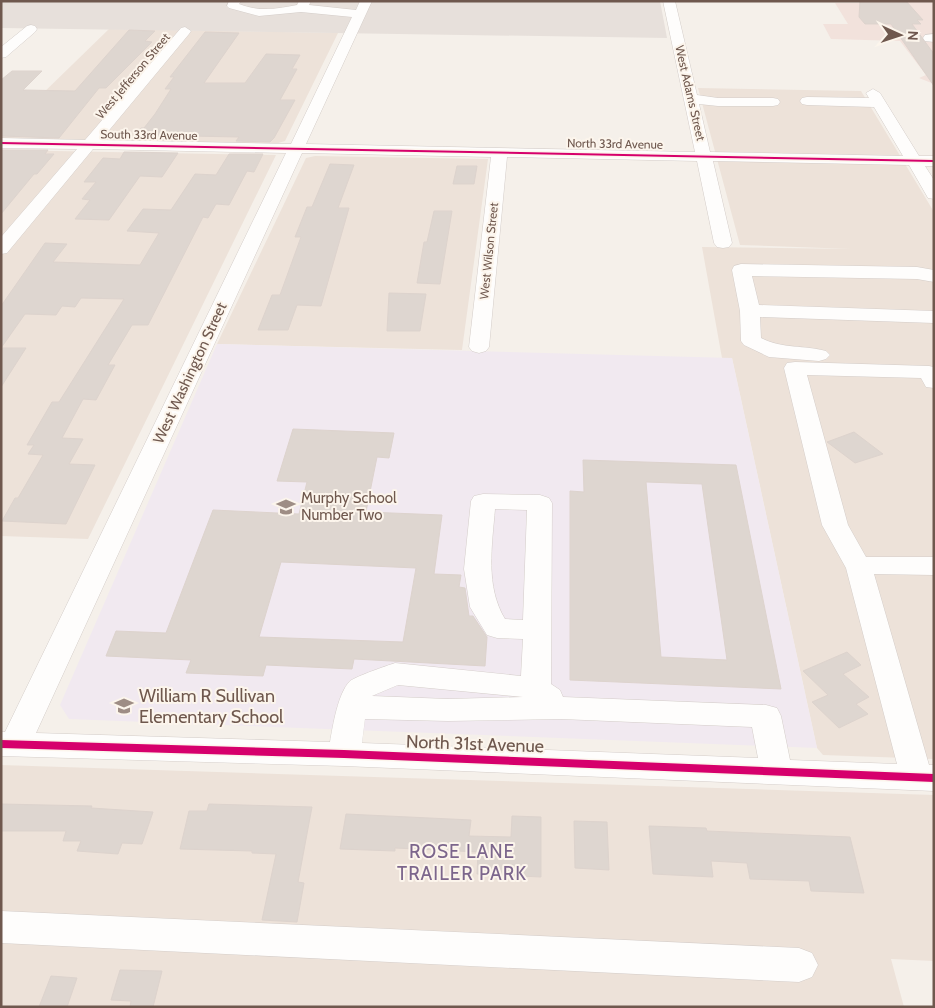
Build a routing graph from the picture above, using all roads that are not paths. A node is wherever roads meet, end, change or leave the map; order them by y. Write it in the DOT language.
graph roads {
  1 [pos="235,1"];
  2 [pos="669,1"];
  3 [pos="303,4"];
  4 [pos="363,8"];
  5 [pos="31,29"];
  6 [pos="185,32"];
  7 [pos="1,54"];
  8 [pos="691,99"];
  9 [pos="806,101"];
  10 [pos="773,102"];
  11 [pos="1,143"];
  12 [pos="89,145"];
  13 [pos="296,149"];
  14 [pos="499,154"];
  15 [pos="705,157"];
  16 [pos="914,161"];
  17 [pos="934,161"];
  18 [pos="934,194"];
  19 [pos="7,235"];
  20 [pos="723,243"];
  21 [pos="1,250"];
  22 [pos="934,276"];
  23 [pos="750,311"];
  24 [pos="934,317"];
  25 [pos="479,347"];
  26 [pos="934,359"];
  27 [pos="934,382"];
  28 [pos="857,565"];
  29 [pos="934,566"];
  30 [pos="537,630"];
  31 [pos="536,688"];
  32 [pos="352,707"];
  33 [pos="561,708"];
  34 [pos="8,744"];
  35 [pos="344,754"];
  36 [pos="776,772"];
  37 [pos="925,778"];
  38 [pos="1,927"];
  39 [pos="799,965"];
  1 -- 3 [label="street"];
  2 -- 8 [label="street, West Adams Street"];
  3 -- 4 [label="street"];
  4 -- 13 [label="street, West Washington Street"];
  5 -- 7 [label="street"];
  6 -- 12 [label="street, West Jefferson Street"];
  8 -- 10 [label="street"];
  8 -- 15 [label="street, West Adams Street"];
  9 -- 16 [label="street"];
  11 -- 12 [label="street, South 33rd Avenue"];
  12 -- 13 [label="street, South 33rd Avenue"];
  12 -- 19 [label="street, West Jefferson Street"];
  13 -- 14 [label="street, North 33rd Avenue"];
  13 -- 34 [label="street, West Washington Street"];
  14 -- 15 [label="street, North 33rd Avenue"];
  14 -- 25 [label="street, West Wilson Street"];
  15 -- 16 [label="street, North 33rd Avenue"];
  15 -- 20 [label="street, West Adams Street"];
  16 -- 17 [label="street, North 33rd Avenue"];
  16 -- 18 [label="street"];
  19 -- 21 [label="street, West Jefferson Street"];
  22 -- 23 [label="street"];
  23 -- 24 [label="street"];
  23 -- 26 [label="street"];
  27 -- 28 [label="street"];
  28 -- 29 [label="street"];
  28 -- 37 [label="street"];
  30 -- 30 [label="street"];
  30 -- 31 [label="street"];
  31 -- 32 [label="street"];
  31 -- 33 [label="street"];
  32 -- 33 [label="street"];
  32 -- 35 [label="street"];
  33 -- 36 [label="street"];
  34 -- 35 [label="street, North 31st Avenue"];
  35 -- 36 [label="street, North 31st Avenue"];
  36 -- 37 [label="street, North 31st Avenue"];
  38 -- 39 [label="street"];
}
